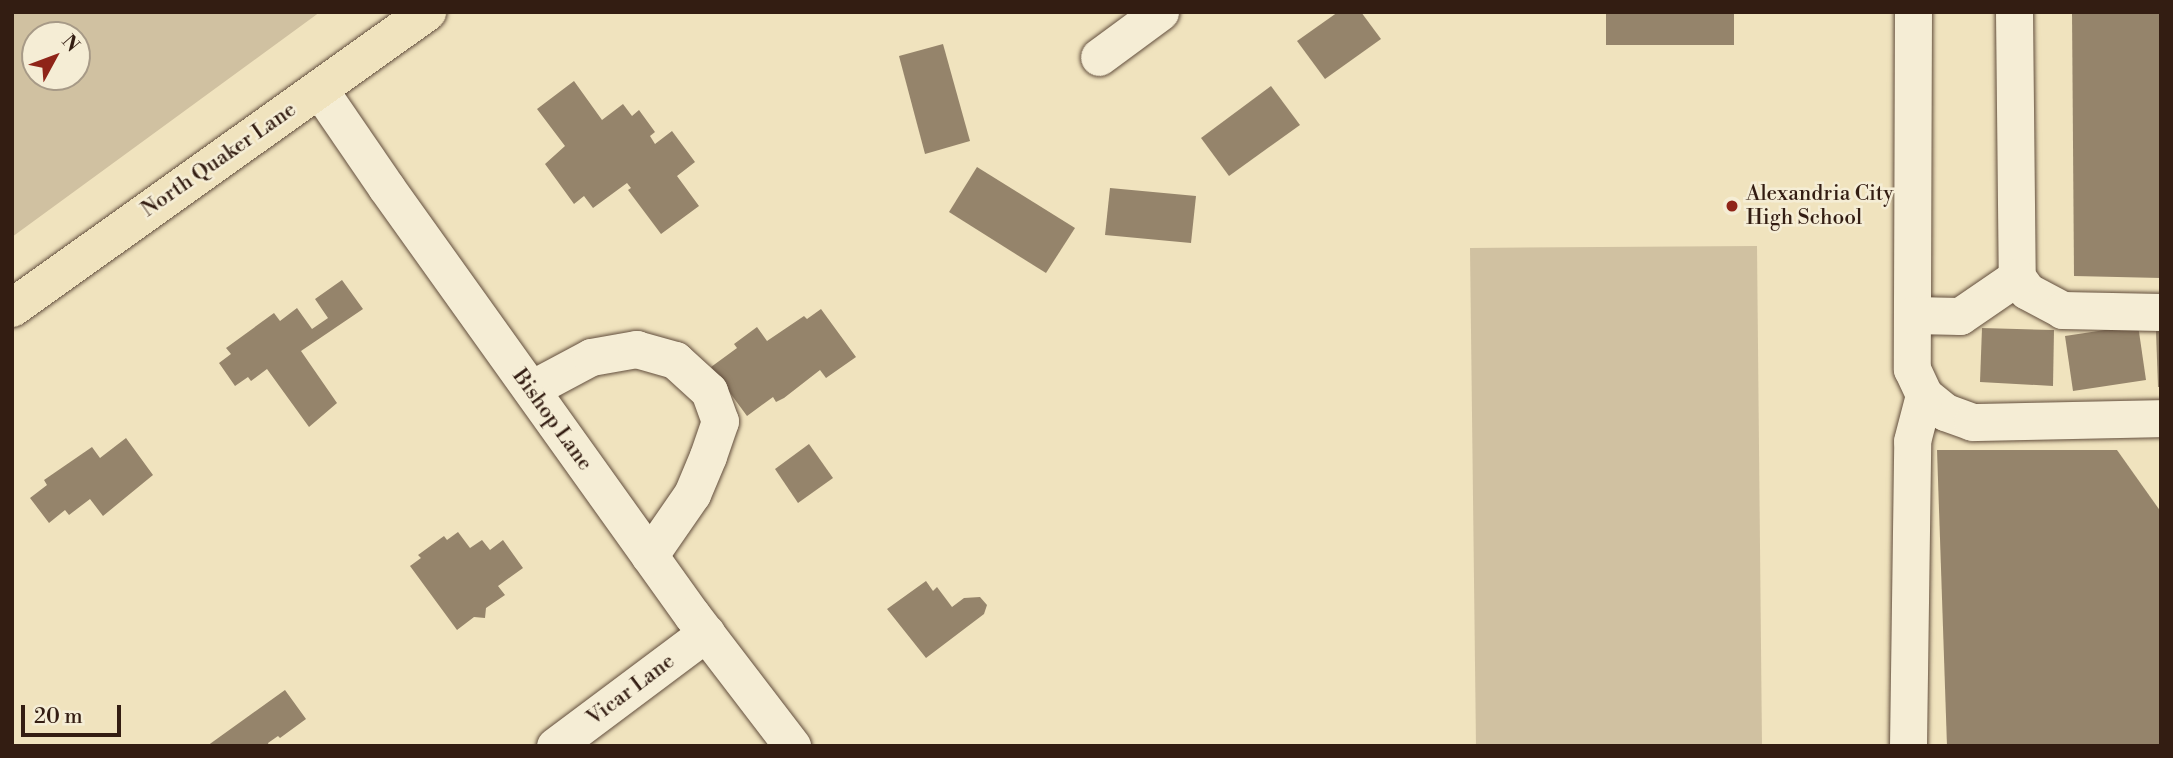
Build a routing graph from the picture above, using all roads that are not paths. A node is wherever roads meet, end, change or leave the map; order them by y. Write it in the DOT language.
graph roads {
  1 [pos="427,12"];
  2 [pos="1160,12"];
  3 [pos="1913,12"];
  4 [pos="2014,12"];
  5 [pos="1099,57"];
  6 [pos="319,89"];
  7 [pos="2017,277"];
  8 [pos="12,308"];
  9 [pos="2161,312"];
  10 [pos="1913,315"];
  11 [pos="531,389"];
  12 [pos="1924,395"];
  13 [pos="2161,418"];
  14 [pos="649,555"];
  15 [pos="706,633"];
  16 [pos="555,746"];
  17 [pos="792,746"];
  18 [pos="1908,746"];
  1 -- 6 [label="main road, North Quaker Lane"];
  2 -- 5 [label="street"];
  3 -- 10 [label="street"];
  4 -- 7 [label="street"];
  6 -- 8 [label="main road, North Quaker Lane"];
  6 -- 11 [label="street, Bishop Lane"];
  7 -- 9 [label="street"];
  7 -- 10 [label="street"];
  10 -- 12 [label="street"];
  11 -- 14 [label="street, Bishop Lane"];
  11 -- 14 [label="street"];
  12 -- 13 [label="street"];
  12 -- 18 [label="street"];
  14 -- 15 [label="street, Bishop Lane"];
  15 -- 16 [label="street, Vicar Lane"];
  15 -- 17 [label="street, Bishop Lane"];
}
